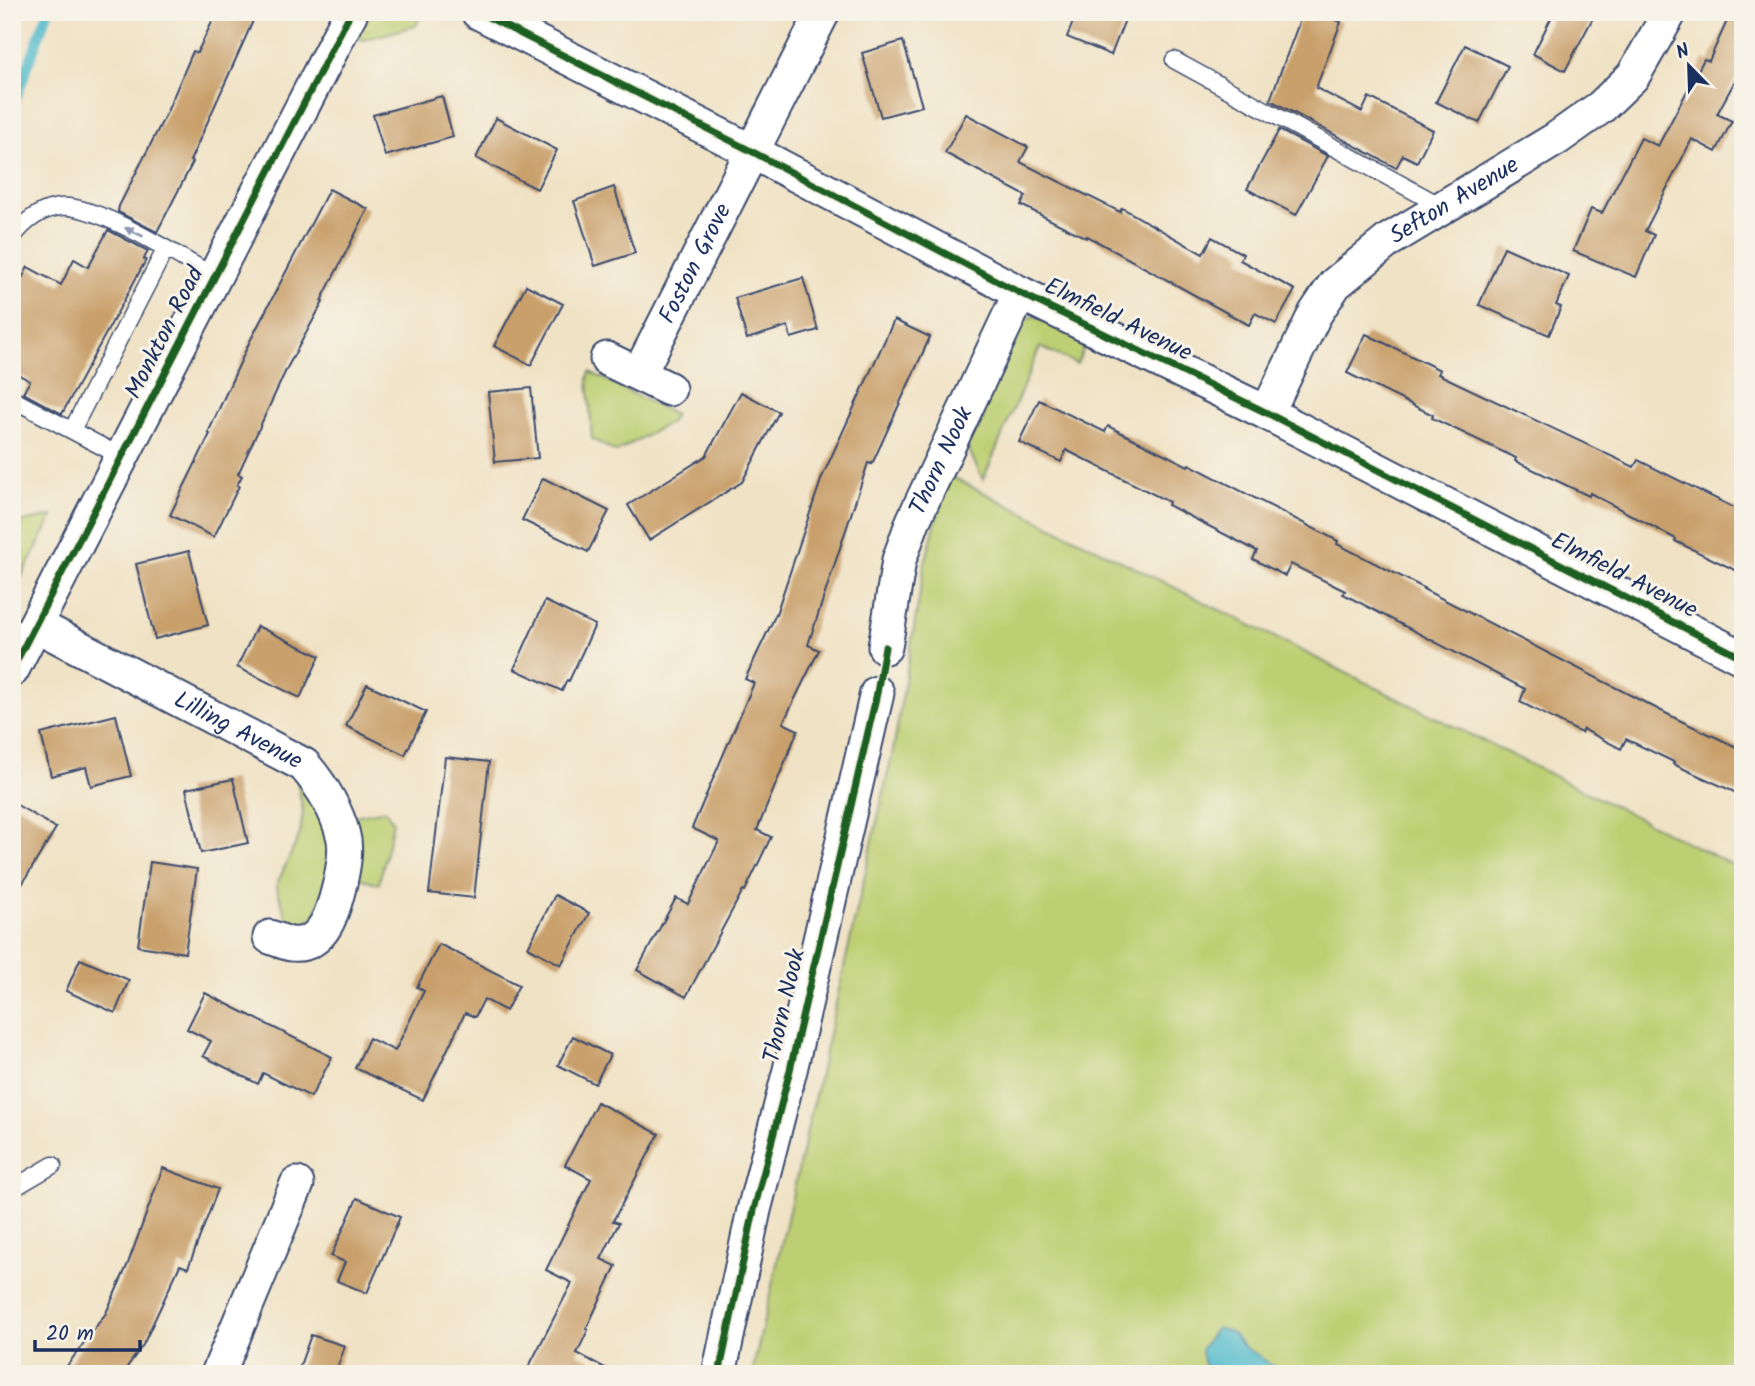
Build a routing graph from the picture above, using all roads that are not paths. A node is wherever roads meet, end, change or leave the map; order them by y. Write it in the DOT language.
graph roads {
  1 [pos="351,12"];
  2 [pos="478,12"];
  3 [pos="823,12"];
  4 [pos="1670,12"];
  5 [pos="1174,60"];
  6 [pos="751,151"];
  7 [pos="1441,206"];
  8 [pos="12,238"];
  9 [pos="165,250"];
  10 [pos="215,277"];
  11 [pos="1020,293"];
  12 [pos="607,359"];
  13 [pos="639,374"];
  14 [pos="669,389"];
  15 [pos="12,399"];
  16 [pos="1267,413"];
  17 [pos="72,429"];
  18 [pos="122,457"];
  19 [pos="36,625"];
  20 [pos="885,647"];
  21 [pos="1743,658"];
  22 [pos="12,670"];
  23 [pos="877,693"];
  24 [pos="270,937"];
  25 [pos="53,1166"];
  26 [pos="297,1184"];
  27 [pos="12,1189"];
  28 [pos="218,1374"];
  29 [pos="719,1374"];
  1 -- 10 [label="street, Monkton Road"];
  2 -- 6 [label="street, Elmfield Avenue"];
  3 -- 6 [label="street, Foston Grove"];
  4 -- 7 [label="street, Sefton Avenue"];
  5 -- 7 [label="lane"];
  6 -- 11 [label="street, Elmfield Avenue"];
  6 -- 13 [label="street, Foston Grove"];
  7 -- 16 [label="street, Sefton Avenue"];
  9 -- 8 [label="lane, one-way"];
  9 -- 10 [label="lane"];
  9 -- 17 [label="lane"];
  10 -- 18 [label="street, Monkton Road"];
  11 -- 16 [label="street, Elmfield Avenue"];
  11 -- 20 [label="street, Thorn Nook"];
  12 -- 13 [label="street"];
  13 -- 14 [label="street"];
  15 -- 17 [label="lane"];
  16 -- 21 [label="street, Elmfield Avenue"];
  17 -- 18 [label="lane"];
  18 -- 19 [label="street, Monkton Road"];
  19 -- 22 [label="street, Monkton Road"];
  19 -- 24 [label="street, Lilling Avenue"];
  23 -- 29 [label="street, Thorn Nook"];
  25 -- 27 [label="lane"];
  26 -- 28 [label="street"];
}
